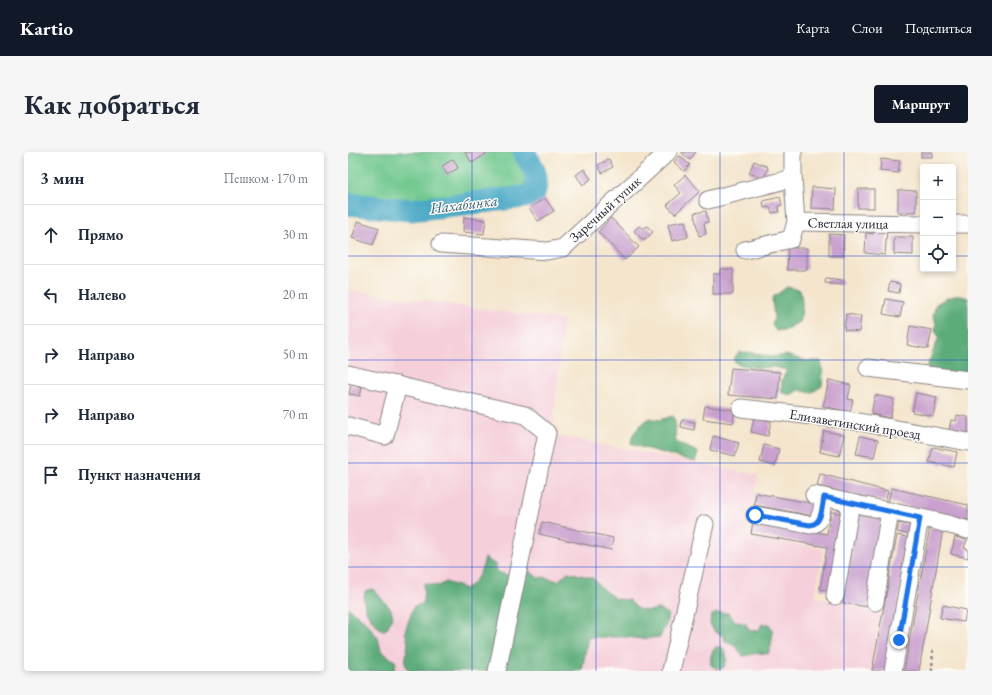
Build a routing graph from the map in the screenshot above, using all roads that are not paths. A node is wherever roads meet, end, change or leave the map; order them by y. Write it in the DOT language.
graph roads {
  1 [pos="668,152"];
  2 [pos="793,152"];
  3 [pos="793,178"];
  4 [pos="708,200"];
  5 [pos="796,222"];
  6 [pos="920,224"];
  7 [pos="956,224"];
  8 [pos="968,224"];
  9 [pos="441,244"];
  10 [pos="745,250"];
  11 [pos="868,368"];
  12 [pos="348,374"];
  13 [pos="968,380"];
  14 [pos="398,385"];
  15 [pos="741,408"];
  16 [pos="348,426"];
  17 [pos="968,442"];
  18 [pos="851,502"];
  19 [pos="890,511"];
  20 [pos="755,515"];
  21 [pos="920,518"];
  22 [pos="705,524"];
  23 [pos="968,530"];
  24 [pos="835,596"];
  25 [pos="875,602"];
  26 [pos="497,671"];
  27 [pos="671,671"];
  28 [pos="893,671"];
  1 -- 9 [label="street, Заречный тупик"];
  2 -- 3 [label="street, Светлая улица"];
  3 -- 4 [label="street"];
  3 -- 5 [label="street, Светлая улица"];
  5 -- 6 [label="street, Светлая улица"];
  5 -- 10 [label="street"];
  7 -- 8 [label="street"];
  11 -- 13 [label="street"];
  12 -- 14 [label="street"];
  14 -- 16 [label="street"];
  14 -- 26 [label="street"];
  15 -- 17 [label="street, Елизаветинский проезд"];
  18 -- 19 [label="street"];
  18 -- 20 [label="street"];
  18 -- 24 [label="street"];
  19 -- 21 [label="street"];
  19 -- 25 [label="street"];
  21 -- 23 [label="street"];
  21 -- 28 [label="street"];
  22 -- 27 [label="street"];
}
